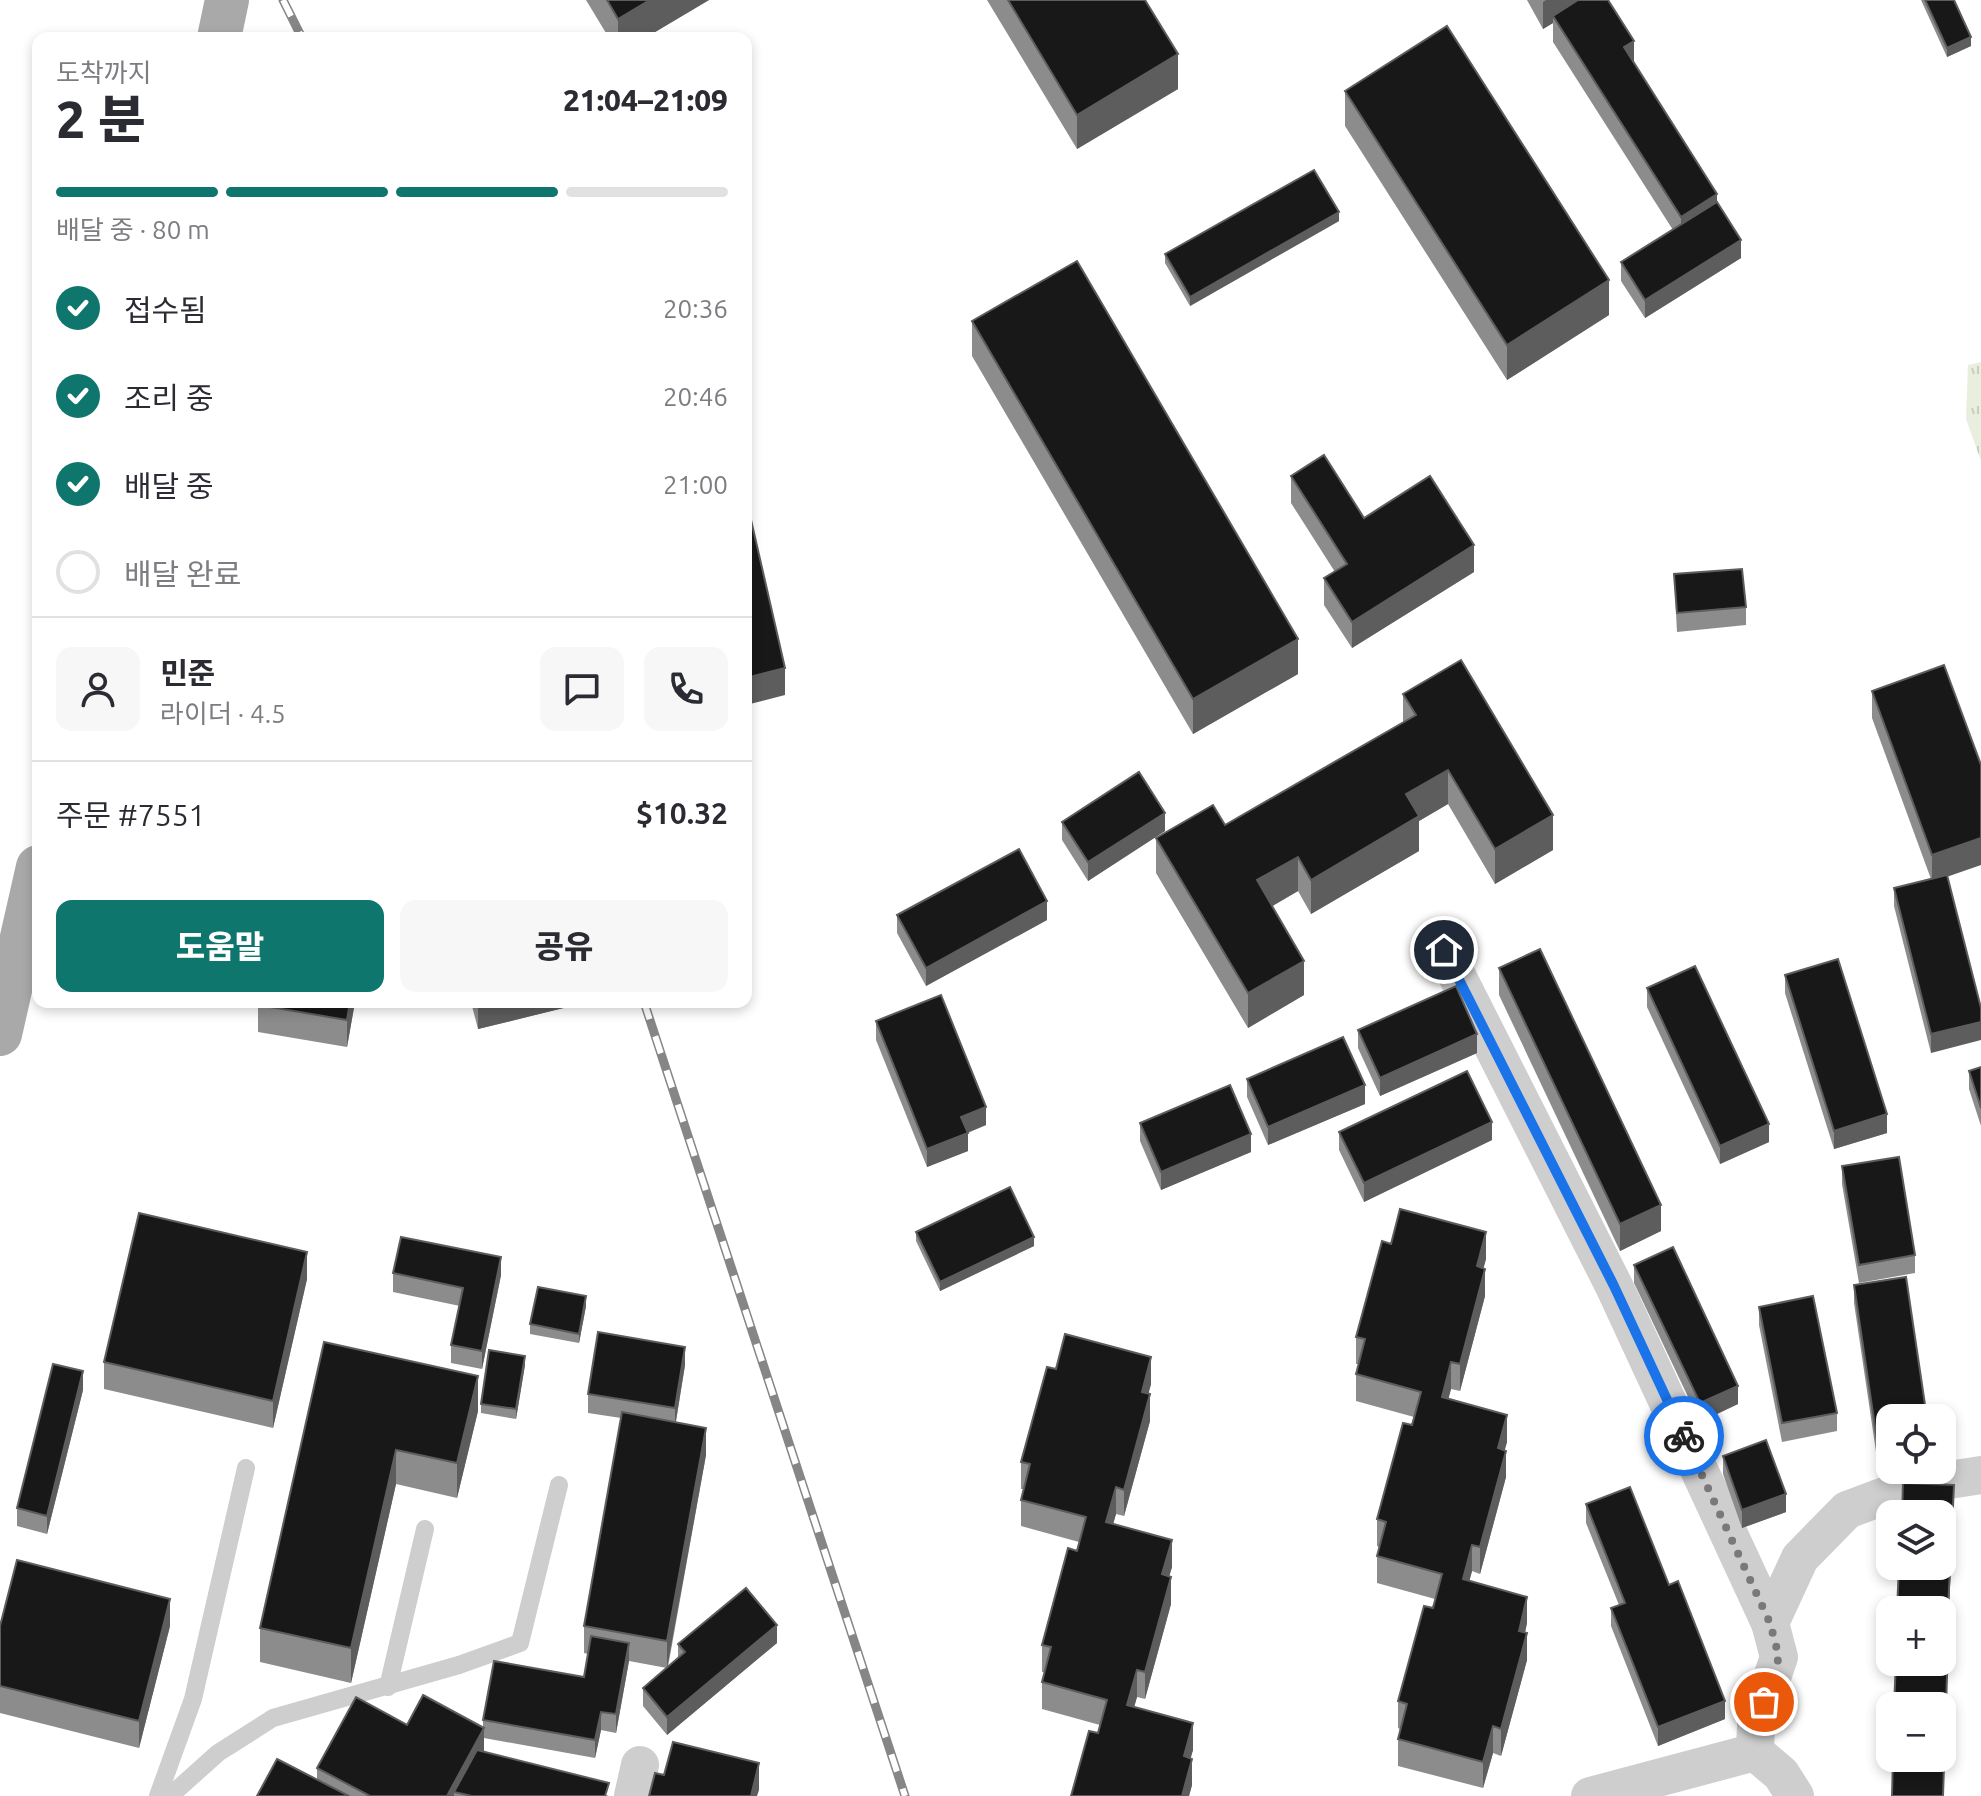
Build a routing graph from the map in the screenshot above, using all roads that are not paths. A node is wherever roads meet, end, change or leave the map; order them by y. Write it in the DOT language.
graph roads {
  1 [pos="227,0"];
  2 [pos="220,32"];
  3 [pos="32,893"];
  4 [pos="1444,950"];
  5 [pos="0,1034"];
  6 [pos="246,1468"];
  7 [pos="1981,1475"];
  8 [pos="559,1485"];
  9 [pos="425,1529"];
  10 [pos="1770,1623"];
  11 [pos="388,1687"];
  12 [pos="1755,1752"];
  13 [pos="158,1796"];
  14 [pos="170,1796"];
  15 [pos="1590,1796"];
  16 [pos="1795,1796"];
  1 -- 2 [label="main road"];
  3 -- 5 [label="main road"];
  4 -- 10 [label="street"];
  6 -- 13 [label="lane"];
  7 -- 10 [label="street"];
  8 -- 11 [label="lane"];
  9 -- 11 [label="lane"];
  10 -- 12 [label="street"];
  11 -- 14 [label="lane"];
  12 -- 15 [label="street"];
  12 -- 16 [label="street"];
}
